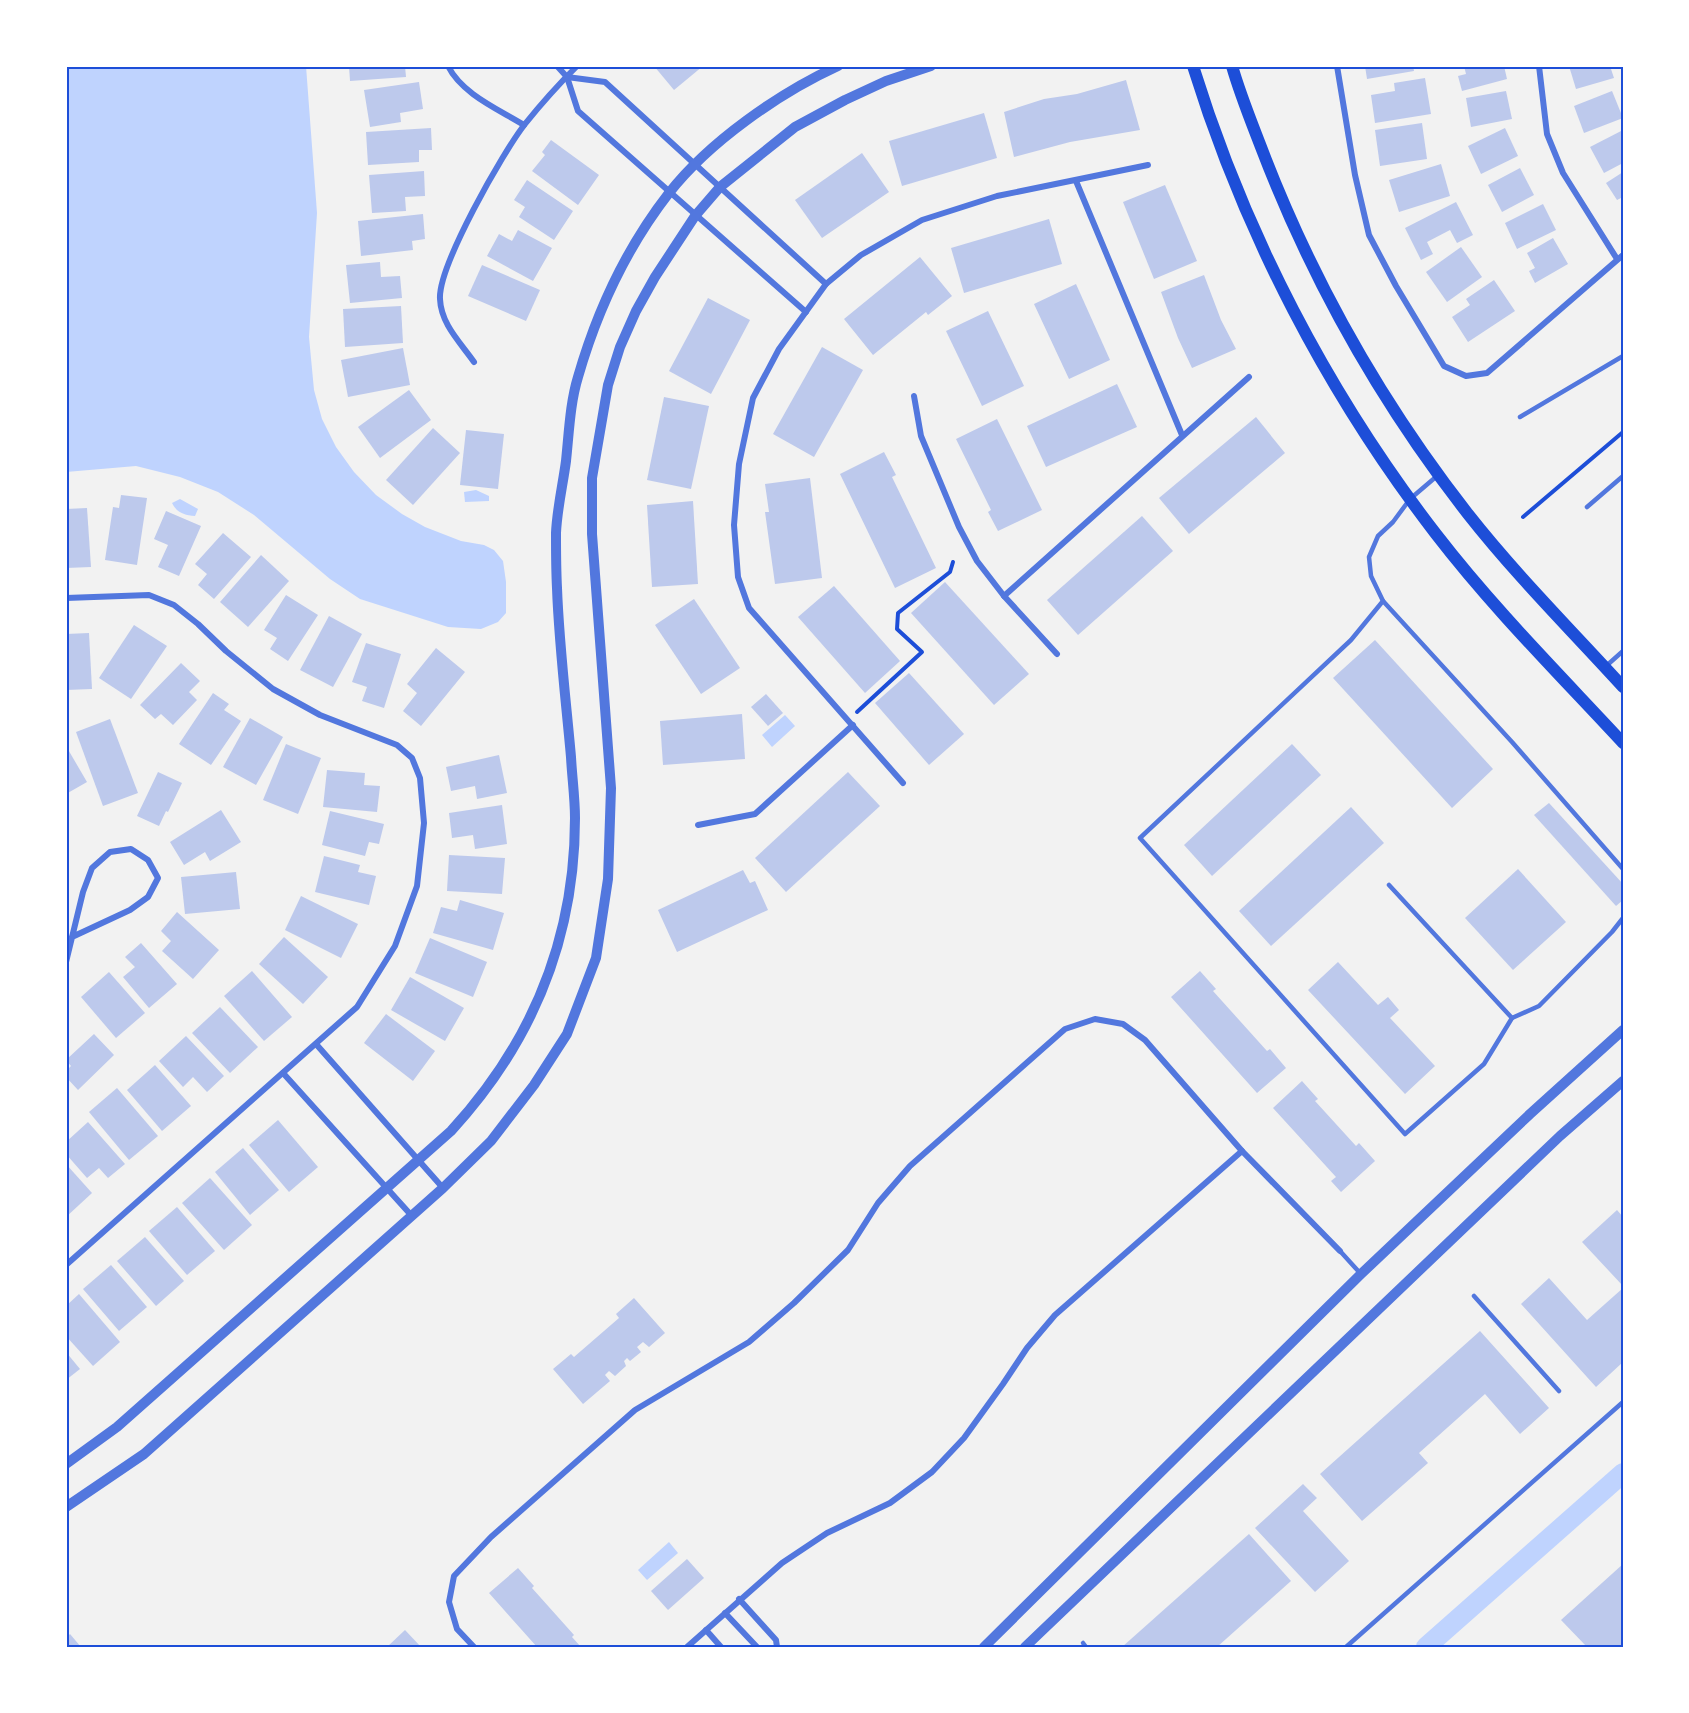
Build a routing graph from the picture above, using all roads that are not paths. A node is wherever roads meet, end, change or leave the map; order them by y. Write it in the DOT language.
graph roads {
  1 [pos="448,66"];
  2 [pos="557,66"];
  3 [pos="577,66"];
  4 [pos="838,66"];
  5 [pos="931,66"];
  6 [pos="1193,66"];
  7 [pos="1232,66"];
  8 [pos="1337,66"];
  9 [pos="1539,66"];
  10 [pos="567,77"];
  11 [pos="524,125"];
  12 [pos="694,164"];
  13 [pos="1148,165"];
  14 [pos="1076,181"];
  15 [pos="720,187"];
  16 [pos="669,192"];
  17 [pos="695,216"];
  18 [pos="1620,257"];
  19 [pos="826,284"];
  20 [pos="806,312"];
  21 [pos="1623,356"];
  22 [pos="474,362"];
  23 [pos="1249,377"];
  24 [pos="914,396"];
  25 [pos="1520,417"];
  26 [pos="1182,435"];
  27 [pos="1439,474"];
  28 [pos="1623,476"];
  29 [pos="1410,499"];
  30 [pos="1587,507"];
  31 [pos="1004,596"];
  32 [pos="66,598"];
  33 [pos="1383,601"];
  34 [pos="1623,651"];
  35 [pos="1057,654"];
  36 [pos="1605,667"];
  37 [pos="1623,687"];
  38 [pos="853,726"];
  39 [pos="1623,743"];
  40 [pos="903,783"];
  41 [pos="698,825"];
  42 [pos="1623,869"];
  43 [pos="1389,885"];
  44 [pos="1623,918"];
  45 [pos="72,937"];
  46 [pos="66,962"];
  47 [pos="1512,1018"];
  48 [pos="1623,1030"];
  49 [pos="316,1044"];
  50 [pos="283,1073"];
  51 [pos="1623,1081"];
  52 [pos="1242,1151"];
  53 [pos="419,1160"];
  54 [pos="387,1188"];
  55 [pos="444,1188"];
  56 [pos="411,1215"];
  57 [pos="1340,1251"];
  58 [pos="67,1263"];
  59 [pos="1361,1274"];
  60 [pos="1474,1296"];
  61 [pos="1558,1390"];
  62 [pos="1623,1402"];
  63 [pos="66,1464"];
  64 [pos="66,1507"];
  65 [pos="739,1599"];
  66 [pos="725,1612"];
  67 [pos="706,1630"];
  68 [pos="753,1646"];
  69 [pos="474,1647"];
  70 [pos="687,1647"];
  71 [pos="721,1647"];
  72 [pos="777,1647"];
  73 [pos="984,1647"];
  74 [pos="1025,1647"];
  75 [pos="1346,1647"];
  1 -- 11 [label="street"];
  2 -- 10 [label="street"];
  3 -- 10 [label="street"];
  4 -- 12 [label="street"];
  5 -- 15 [label="street"];
  6 -- 29 [label="main road"];
  7 -- 27 [label="main road"];
  8 -- 18 [label="street"];
  9 -- 18 [label="street"];
  10 -- 11 [label="street"];
  10 -- 12 [label="street"];
  10 -- 16 [label="street"];
  11 -- 22 [label="street"];
  12 -- 15 [label="street"];
  12 -- 16 [label="street"];
  13 -- 14 [label="street"];
  14 -- 19 [label="street"];
  14 -- 26 [label="street"];
  15 -- 17 [label="street"];
  15 -- 19 [label="street"];
  16 -- 17 [label="street"];
  16 -- 53 [label="street"];
  17 -- 20 [label="street"];
  17 -- 55 [label="street"];
  19 -- 20 [label="street"];
  20 -- 38 [label="street"];
  21 -- 25 [label="lane"];
  23 -- 26 [label="street"];
  24 -- 31 [label="street"];
  26 -- 31 [label="street"];
  27 -- 29 [label="lane"];
  27 -- 36 [label="main road"];
  28 -- 30 [label="lane"];
  29 -- 33 [label="lane"];
  29 -- 39 [label="main road"];
  31 -- 35 [label="street"];
  32 -- 49 [label="street"];
  33 -- 42 [label="lane"];
  33 -- 47 [label="lane"];
  34 -- 36 [label="lane"];
  36 -- 37 [label="main road"];
  38 -- 40 [label="street"];
  38 -- 41 [label="street"];
  43 -- 47 [label="lane"];
  44 -- 47 [label="lane"];
  45 -- 45 [label="street"];
  45 -- 46 [label="street"];
  48 -- 59 [label="street"];
  49 -- 50 [label="street"];
  49 -- 53 [label="street"];
  50 -- 54 [label="street"];
  50 -- 58 [label="street"];
  51 -- 74 [label="street"];
  52 -- 57 [label="street"];
  52 -- 65 [label="street"];
  52 -- 69 [label="street"];
  53 -- 54 [label="street"];
  53 -- 55 [label="street"];
  54 -- 56 [label="street"];
  54 -- 63 [label="street"];
  55 -- 56 [label="street"];
  56 -- 64 [label="street"];
  57 -- 59 [label="lane"];
  59 -- 73 [label="street"];
  60 -- 61 [label="lane"];
  62 -- 75 [label="lane"];
  65 -- 66 [label="street"];
  65 -- 72 [label="street"];
  66 -- 67 [label="street"];
  66 -- 68 [label="street"];
  67 -- 70 [label="street"];
  67 -- 71 [label="street"];
}
